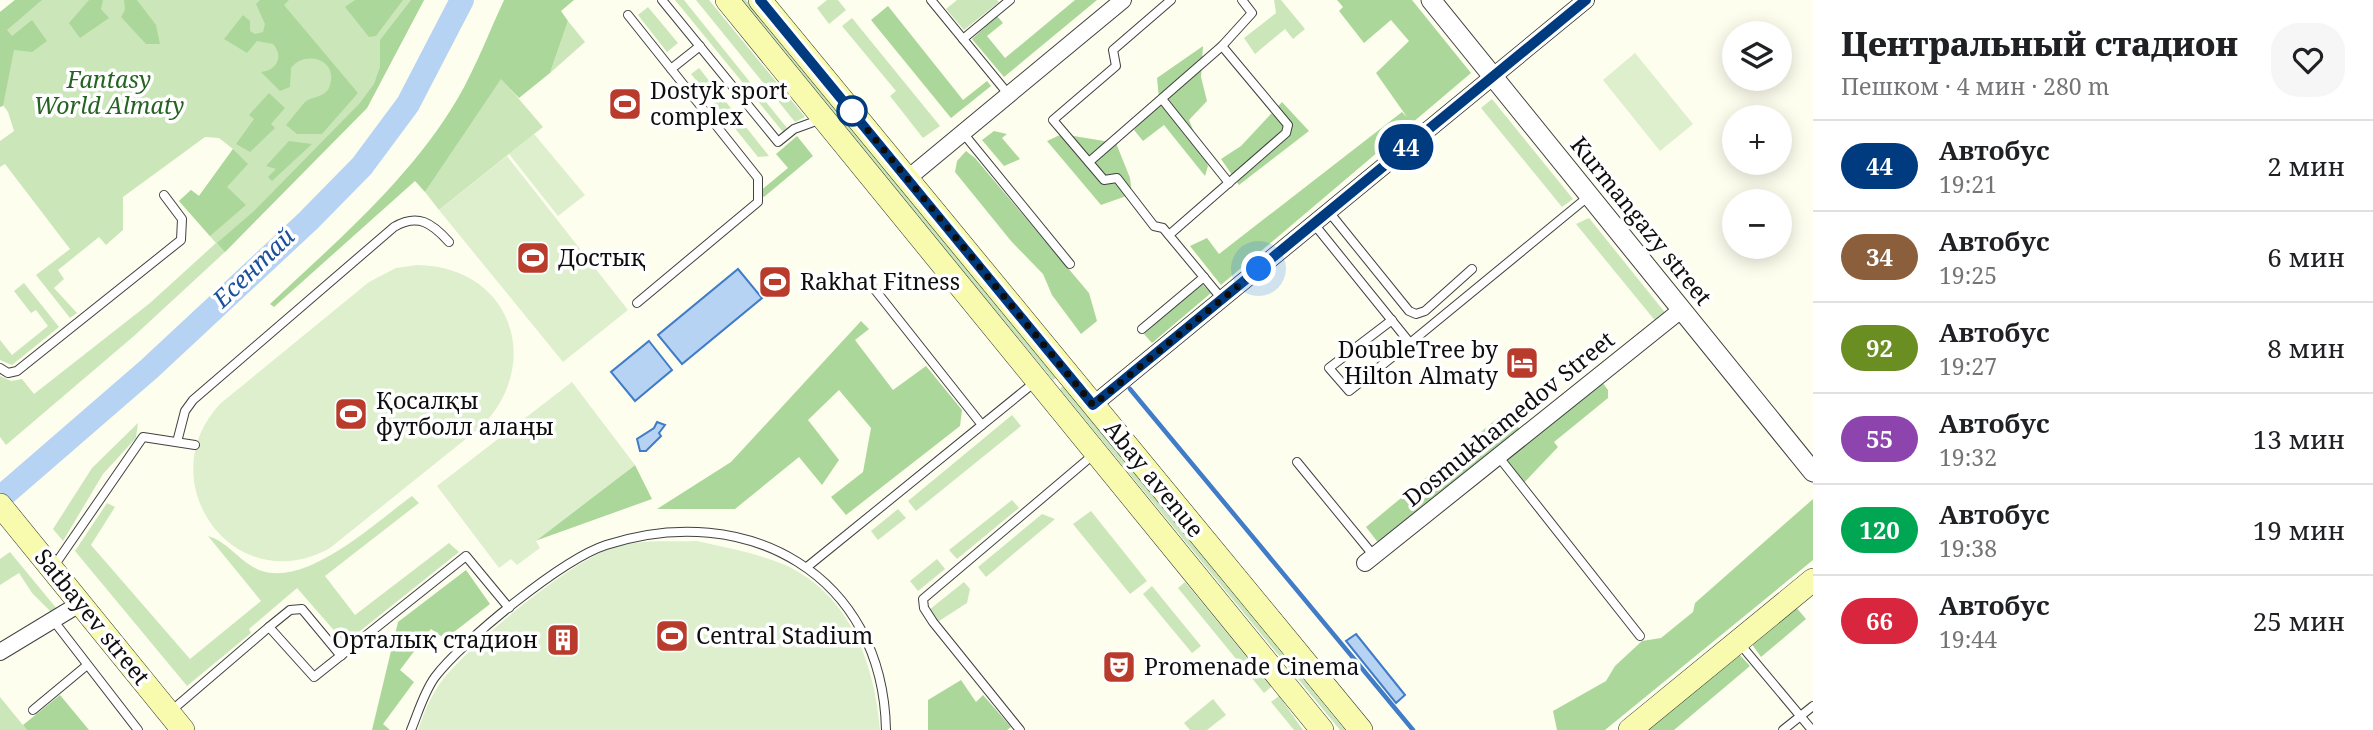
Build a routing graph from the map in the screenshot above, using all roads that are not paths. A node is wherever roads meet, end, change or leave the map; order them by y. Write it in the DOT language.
graph roads {
  1 [pos="662,0"];
  2 [pos="727,0"];
  3 [pos="760,0"];
  4 [pos="1010,0"];
  5 [pos="1123,0"];
  6 [pos="1171,0"];
  7 [pos="1242,0"];
  8 [pos="1431,0"];
  9 [pos="1586,0"];
  10 [pos="933,1"];
  11 [pos="628,15"];
  12 [pos="963,39"];
  13 [pos="700,46"];
  14 [pos="1222,46"];
  15 [pos="671,69"];
  16 [pos="1493,76"];
  17 [pos="1009,95"];
  18 [pos="1162,99"];
  19 [pos="823,119"];
  20 [pos="963,133"];
  21 [pos="1089,162"];
  22 [pos="908,179"];
  23 [pos="1229,183"];
  24 [pos="164,195"];
  25 [pos="1589,196"];
  26 [pos="1329,212"];
  27 [pos="1314,224"];
  28 [pos="1169,235"];
  29 [pos="449,242"];
  30 [pos="1070,264"];
  31 [pos="1472,269"];
  32 [pos="1204,277"];
  33 [pos="868,281"];
  34 [pos="1222,299"];
  35 [pos="637,303"];
  36 [pos="1681,310"];
  37 [pos="1392,320"];
  38 [pos="1142,329"];
  39 [pos="1410,343"];
  40 [pos="0,368"];
  41 [pos="1036,381"];
  42 [pos="1093,405"];
  43 [pos="982,425"];
  44 [pos="177,442"];
  45 [pos="195,445"];
  46 [pos="1096,453"];
  47 [pos="1498,456"];
  48 [pos="1297,462"];
  49 [pos="1813,472"];
  50 [pos="7,514"];
  51 [pos="1370,560"];
  52 [pos="807,567"];
  53 [pos="52,569"];
  54 [pos="1813,580"];
  55 [pos="80,603"];
  56 [pos="509,608"];
  57 [pos="53,620"];
  58 [pos="269,627"];
  59 [pos="1640,636"];
  60 [pos="1738,641"];
  61 [pos="0,652"];
  62 [pos="341,656"];
  63 [pos="86,666"];
  64 [pos="1813,706"];
  65 [pos="33,710"];
  66 [pos="1801,716"];
  67 [pos="176,721"];
  68 [pos="1319,726"];
  69 [pos="138,730"];
  70 [pos="411,730"];
  71 [pos="886,730"];
  72 [pos="1020,730"];
  73 [pos="1361,730"];
  74 [pos="1630,730"];
  75 [pos="1783,730"];
  76 [pos="1812,730"];
  1 -- 13 [label="lane"];
  2 -- 19 [label="main road, Abay avenue"];
  3 -- 22 [label="main road, Abay avenue"];
  4 -- 12 [label="lane"];
  5 -- 17 [label="street"];
  6 -- 21 [label="lane"];
  7 -- 14 [label="lane"];
  8 -- 16 [label="street, Kurmangazy street"];
  9 -- 16 [label="street"];
  10 -- 12 [label="lane"];
  11 -- 15 [label="lane"];
  12 -- 17 [label="lane"];
  13 -- 15 [label="lane"];
  13 -- 19 [label="lane"];
  14 -- 18 [label="lane"];
  14 -- 23 [label="lane"];
  15 -- 35 [label="lane"];
  16 -- 25 [label="street, Kurmangazy street"];
  16 -- 26 [label="street"];
  17 -- 20 [label="street"];
  18 -- 21 [label="lane"];
  18 -- 23 [label="lane"];
  19 -- 41 [label="main road, Abay avenue"];
  20 -- 22 [label="street"];
  20 -- 30 [label="lane"];
  21 -- 28 [label="lane"];
  22 -- 42 [label="main road, Abay avenue"];
  23 -- 28 [label="lane"];
  24 -- 40 [label="lane"];
  25 -- 36 [label="street, Kurmangazy street"];
  25 -- 39 [label="lane"];
  26 -- 27 [label="street"];
  26 -- 31 [label="lane"];
  27 -- 34 [label="street"];
  27 -- 37 [label="lane"];
  28 -- 32 [label="lane"];
  29 -- 44 [label="lane"];
  32 -- 34 [label="lane"];
  32 -- 38 [label="lane"];
  33 -- 43 [label="lane"];
  34 -- 42 [label="street"];
  36 -- 47 [label="street, Dosmukhamedov Street"];
  36 -- 49 [label="street, Kurmangazy street"];
  37 -- 39 [label="lane"];
  37 -- 39 [label="lane"];
  41 -- 43 [label="lane"];
  41 -- 46 [label="main road, Abay avenue"];
  42 -- 73 [label="main road, Abay avenue"];
  43 -- 52 [label="lane"];
  44 -- 45 [label="lane"];
  44 -- 53 [label="lane"];
  46 -- 68 [label="main road, Abay avenue"];
  46 -- 72 [label="lane"];
  47 -- 51 [label="street, Dosmukhamedov Street"];
  47 -- 59 [label="lane"];
  48 -- 51 [label="lane"];
  50 -- 53 [label="main road, Satbayev street"];
  52 -- 56 [label="lane"];
  52 -- 71 [label="lane"];
  53 -- 55 [label="main road, Satbayev street"];
  54 -- 60 [label="main road"];
  55 -- 57 [label="street"];
  55 -- 67 [label="main road, Satbayev street"];
  56 -- 62 [label="lane"];
  56 -- 70 [label="lane"];
  57 -- 61 [label="street"];
  57 -- 63 [label="lane"];
  58 -- 62 [label="lane"];
  58 -- 62 [label="lane"];
  58 -- 67 [label="lane"];
  60 -- 66 [label="lane"];
  60 -- 74 [label="main road"];
  63 -- 65 [label="lane"];
  63 -- 69 [label="lane"];
  64 -- 66 [label="lane"];
  66 -- 75 [label="lane"];
  66 -- 76 [label="lane"];
}
